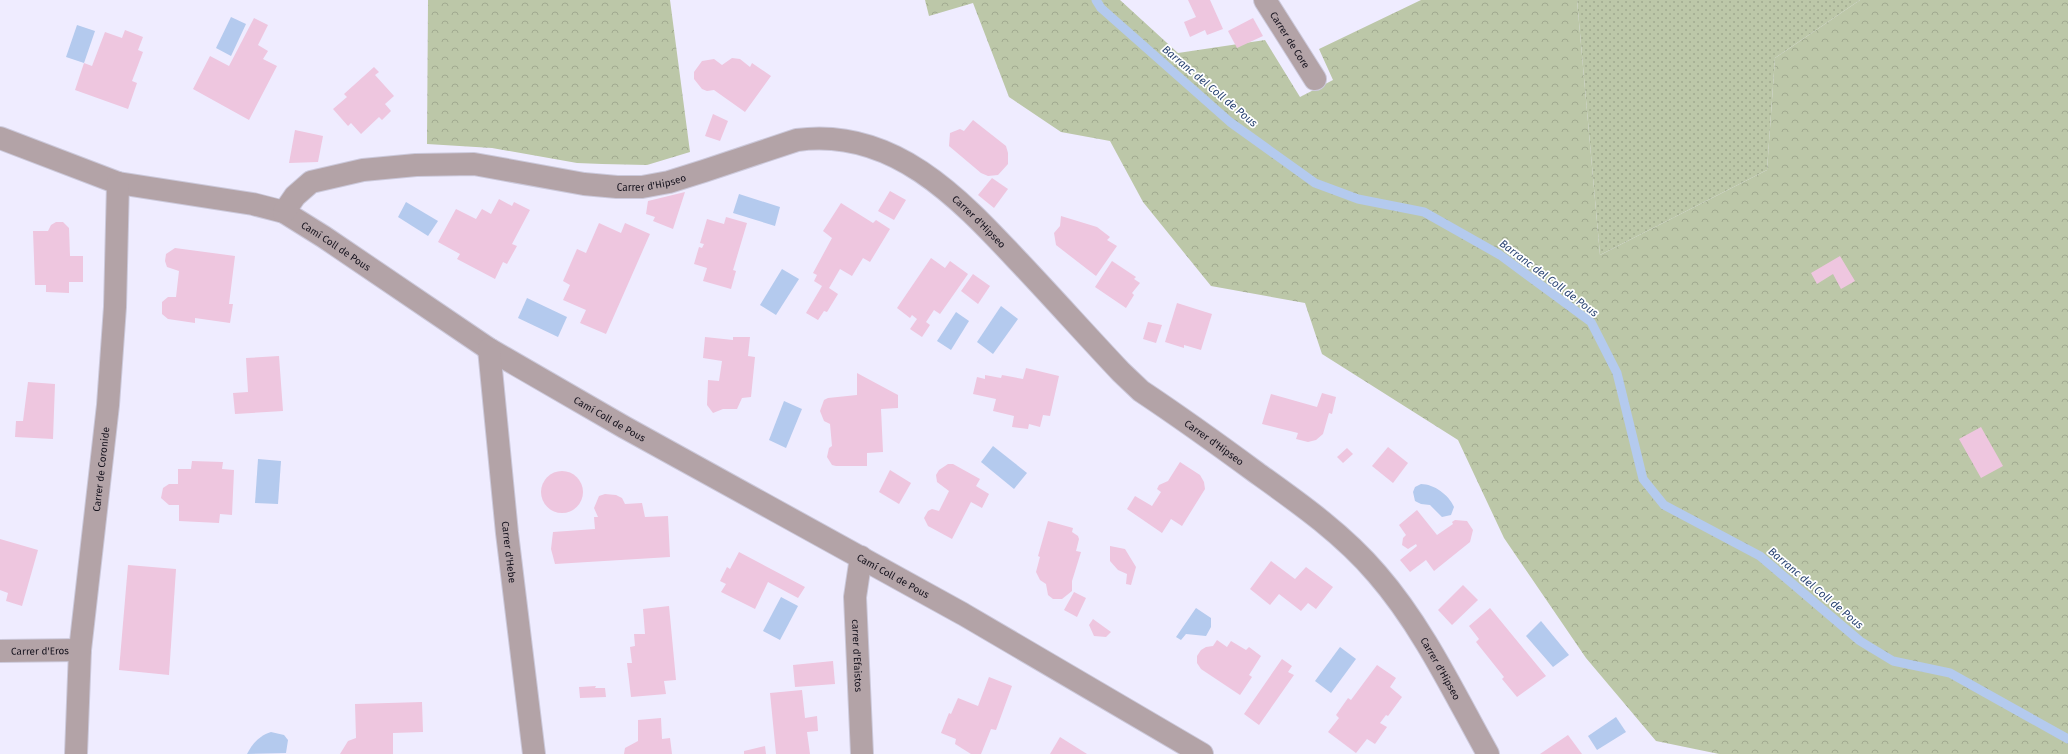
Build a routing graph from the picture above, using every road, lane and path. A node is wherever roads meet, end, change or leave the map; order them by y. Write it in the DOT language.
graph roads {
  1 [pos="1265,0"];
  2 [pos="1315,79"];
  3 [pos="0,138"];
  4 [pos="118,183"];
  5 [pos="284,212"];
  6 [pos="489,349"];
  7 [pos="861,557"];
  8 [pos="80,650"];
  9 [pos="0,651"];
  10 [pos="76,754"];
  11 [pos="534,754"];
  12 [pos="862,754"];
  13 [pos="1202,754"];
  14 [pos="1488,754"];
  1 -- 2 [label="street, Carrer de Core"];
  3 -- 4 [label="street, Camí Coll de Pous"];
  4 -- 5 [label="street, Camí Coll de Pous"];
  4 -- 8 [label="street, Carrer de Coronide"];
  5 -- 6 [label="street, Camí Coll de Pous"];
  5 -- 14 [label="street, Carrer d'Hipseo"];
  6 -- 7 [label="street, Camí Coll de Pous"];
  6 -- 11 [label="street, Carrer d'Hebe"];
  7 -- 12 [label="street, carrer d'Efaistos"];
  7 -- 13 [label="street, Camí Coll de Pous"];
  8 -- 9 [label="street, Carrer d'Eros"];
  8 -- 10 [label="street, Carrer de Coronide"];
}
